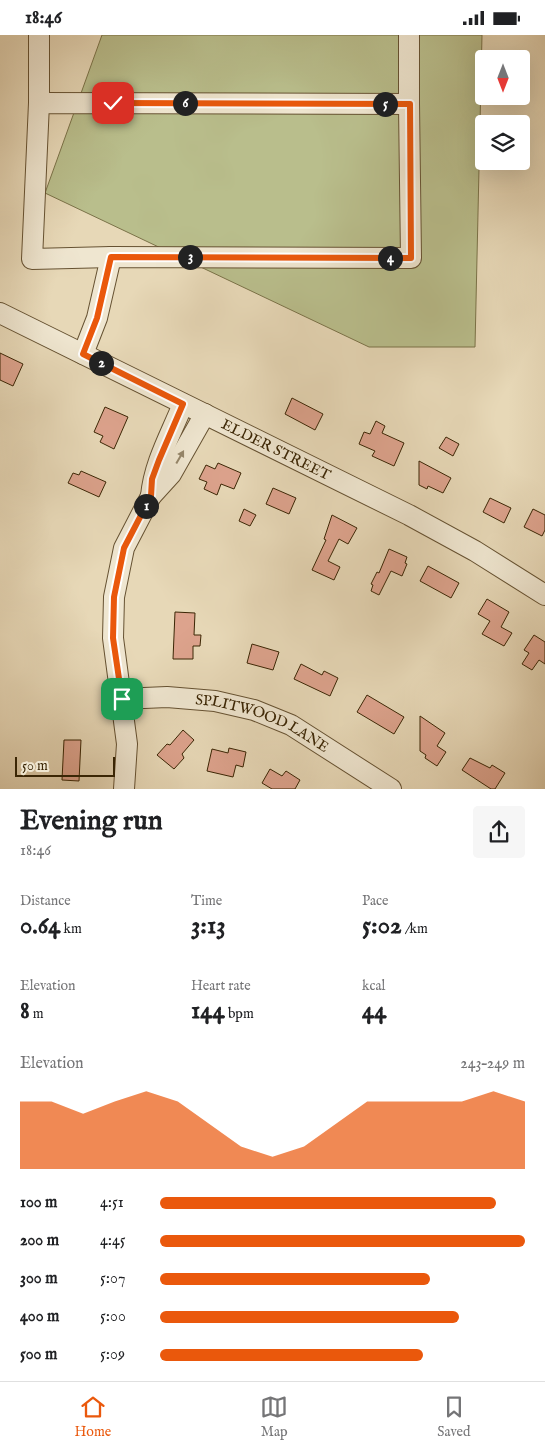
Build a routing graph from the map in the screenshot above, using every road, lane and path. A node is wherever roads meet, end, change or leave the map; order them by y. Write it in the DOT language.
graph roads {
  1 [pos="39,35"];
  2 [pos="409,35"];
  3 [pos="39,103"];
  4 [pos="410,104"];
  5 [pos="111,257"];
  6 [pos="0,313"];
  7 [pos="83,354"];
  8 [pos="183,404"];
  9 [pos="205,414"];
  10 [pos="151,496"];
  11 [pos="545,595"];
  12 [pos="122,699"];
  13 [pos="124,789"];
  14 [pos="391,789"];
  1 -- 3 [label="street"];
  2 -- 4 [label="street"];
  3 -- 4 [label="street"];
  3 -- 5 [label="street"];
  4 -- 5 [label="street"];
  5 -- 7 [label="street"];
  6 -- 7 [label="street, ELDER STREET"];
  7 -- 8 [label="street, ELDER STREET"];
  8 -- 9 [label="street, ELDER STREET"];
  8 -- 10 [label="street"];
  10 -- 9 [label="street, one-way"];
  9 -- 11 [label="street, ELDER STREET"];
  10 -- 12 [label="street"];
  12 -- 13 [label="street"];
  12 -- 14 [label="street, SPLITWOOD LANE"];
}
